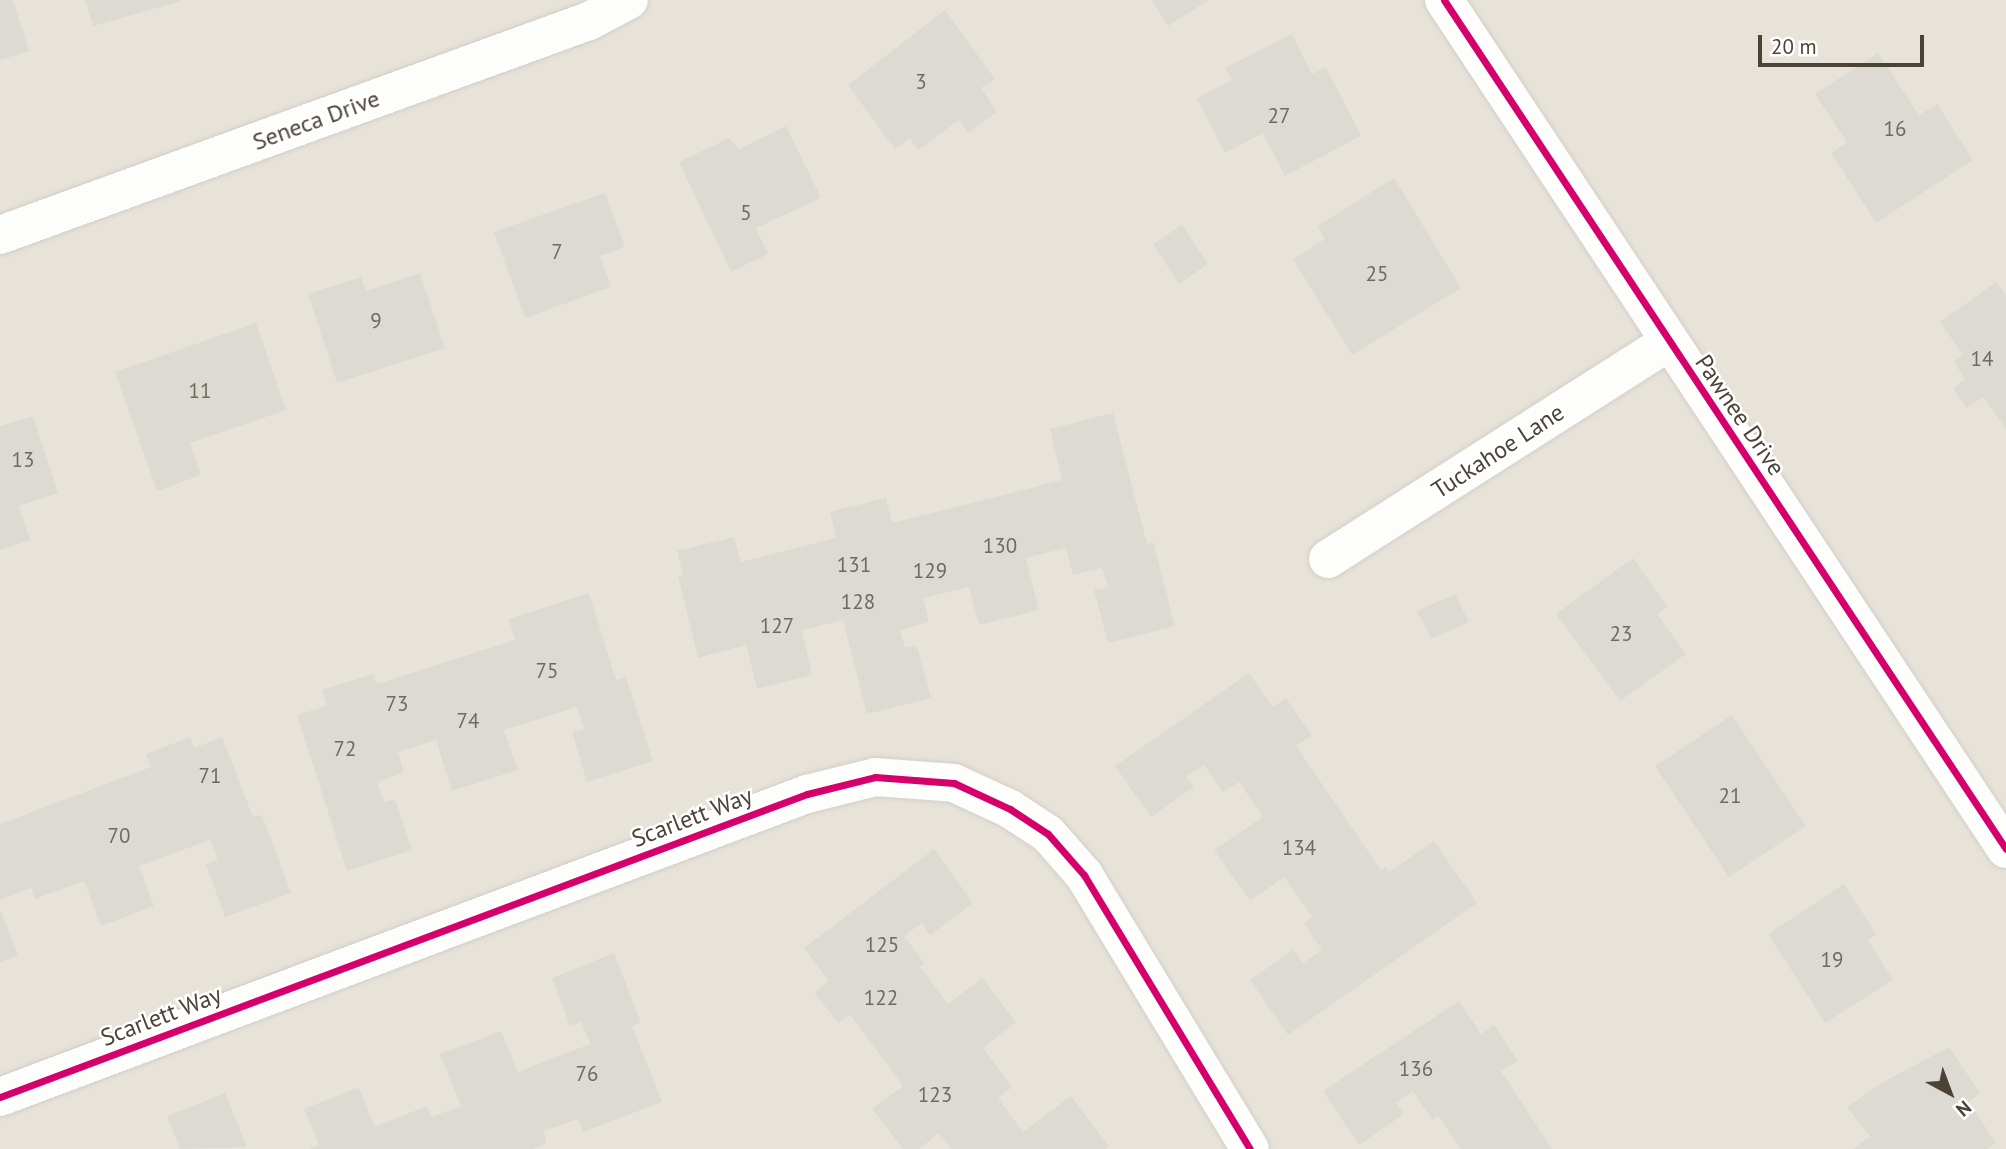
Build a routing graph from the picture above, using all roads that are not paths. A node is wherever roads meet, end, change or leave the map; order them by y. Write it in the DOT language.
graph roads {
  1 [pos="629,0"];
  2 [pos="1444,0"];
  3 [pos="0,235"];
  4 [pos="1669,342"];
  5 [pos="1328,559"];
  6 [pos="2006,849"];
  7 [pos="0,1097"];
  8 [pos="1250,1149"];
  1 -- 3 [label="street, Seneca Drive"];
  2 -- 4 [label="street, Pawnee Drive"];
  4 -- 5 [label="street, Tuckahoe Lane"];
  4 -- 6 [label="street, Pawnee Drive"];
  7 -- 8 [label="street, Scarlett Way"];
}
